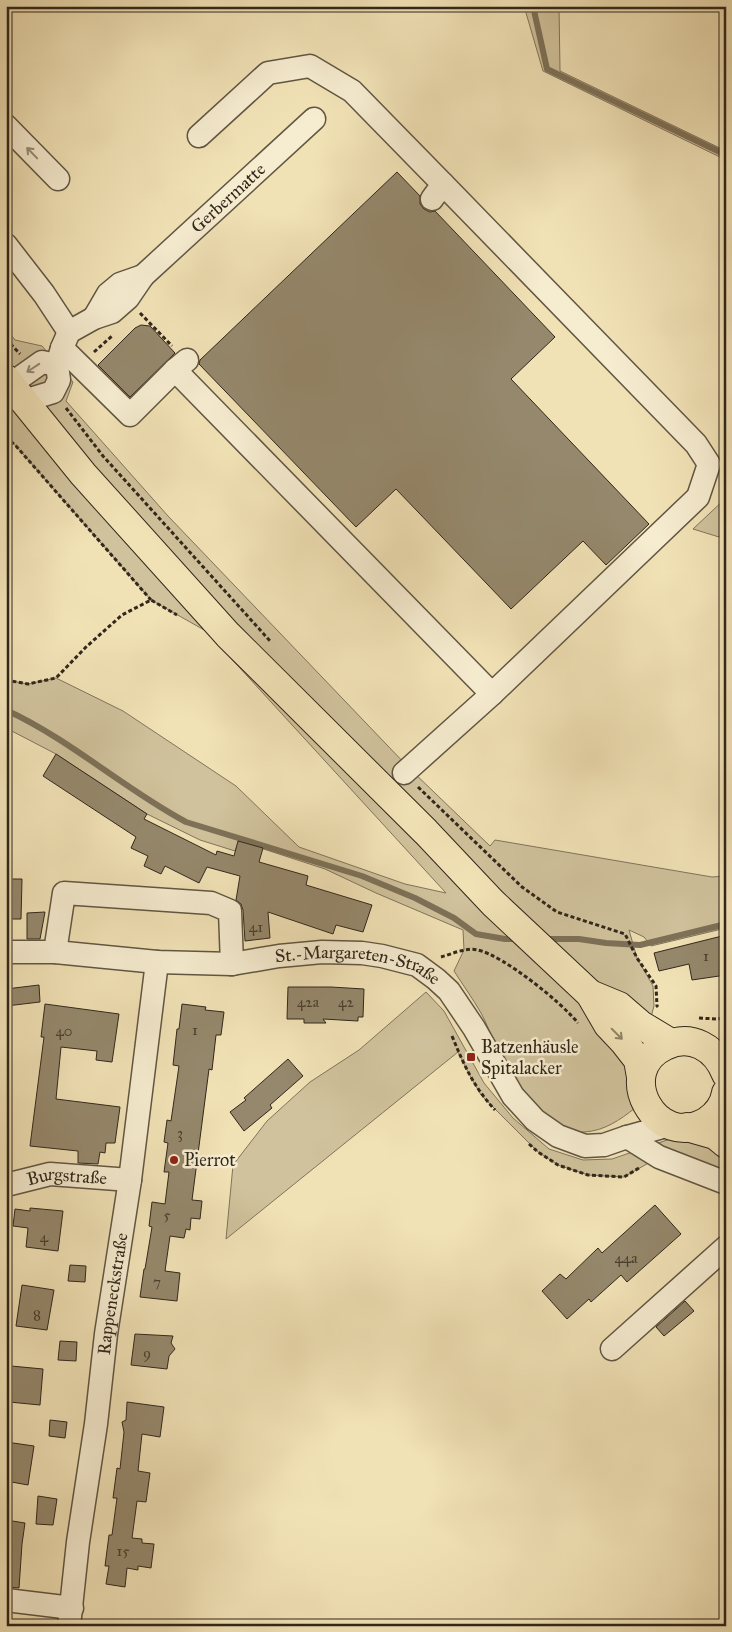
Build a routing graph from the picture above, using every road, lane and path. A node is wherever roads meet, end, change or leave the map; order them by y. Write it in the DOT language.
graph roads {
  1 [pos="314,119"];
  2 [pos="6,126"];
  3 [pos="199,136"];
  4 [pos="58,179"];
  5 [pos="6,245"];
  6 [pos="6,266"];
  7 [pos="132,317"];
  8 [pos="112,335"];
  9 [pos="67,350"];
  10 [pos="181,365"];
  11 [pos="14,388"];
  12 [pos="53,392"];
  13 [pos="6,437"];
  14 [pos="151,600"];
  15 [pos="180,616"];
  16 [pos="272,643"];
  17 [pos="6,680"];
  18 [pos="492,694"];
  19 [pos="404,773"];
  20 [pos="6,952"];
  21 [pos="55,952"];
  22 [pos="157,962"];
  23 [pos="232,964"];
  24 [pos="417,965"];
  25 [pos="590,994"];
  26 [pos="663,1010"];
  27 [pos="649,1016"];
  28 [pos="696,1018"];
  29 [pos="726,1018"];
  30 [pos="578,1024"];
  31 [pos="671,1043"];
  32 [pos="723,1062"];
  33 [pos="643,1090"];
  34 [pos="726,1096"];
  35 [pos="678,1126"];
  36 [pos="627,1137"];
  37 [pos="726,1144"];
  38 [pos="130,1180"];
  39 [pos="726,1183"];
  40 [pos="6,1185"];
  41 [pos="726,1246"];
  42 [pos="612,1349"];
  43 [pos="6,1600"];
  44 [pos="71,1617"];
  1 -- 9 [label="street, Gerbermatte"];
  4 -- 2 [label="street, one-way"];
  3 -- 18 [label="street"];
  5 -- 9 [label="street"];
  6 -- 9 [label="street"];
  7 -- 10 [label="path"];
  8 -- 9 [label="path"];
  9 -- 10 [label="street"];
  9 -- 11 [label="street, Gerbermatte, one-way"];
  9 -- 12 [label="street"];
  10 -- 18 [label="street"];
  11 -- 12 [label="street"];
  11 -- 25 [label="main road"];
  12 -- 16 [label="path"];
  13 -- 14 [label="path"];
  14 -- 15 [label="path"];
  14 -- 17 [label="path"];
  18 -- 19 [label="street"];
  19 -- 27 [label="path"];
  20 -- 21 [label="street, St.-Margareten-Straße"];
  21 -- 22 [label="street, St.-Margareten-Straße"];
  21 -- 23 [label="street"];
  22 -- 23 [label="street, St.-Margareten-Straße"];
  22 -- 38 [label="street, Rappeneckstraße"];
  23 -- 24 [label="street, St.-Margareten-Straße"];
  24 -- 30 [label="path"];
  24 -- 36 [label="street, St.-Margareten-Straße"];
  25 -- 27 [label="main road"];
  25 -- 33 [label="main road, one-way"];
  26 -- 27 [label="path"];
  27 -- 31 [label="main road"];
  28 -- 29 [label="path"];
  31 -- 32 [label="main road"];
  31 -- 33 [label="main road"];
  33 -- 35 [label="main road"];
  33 -- 36 [label="street"];
  34 -- 35 [label="main road"];
  35 -- 36 [label="street, St.-Margareten-Straße"];
  35 -- 37 [label="main road"];
  36 -- 39 [label="street"];
  38 -- 40 [label="street, Burgstraße"];
  38 -- 44 [label="street, Rappeneckstraße"];
  41 -- 42 [label="street"];
  43 -- 44 [label="street"];
}
